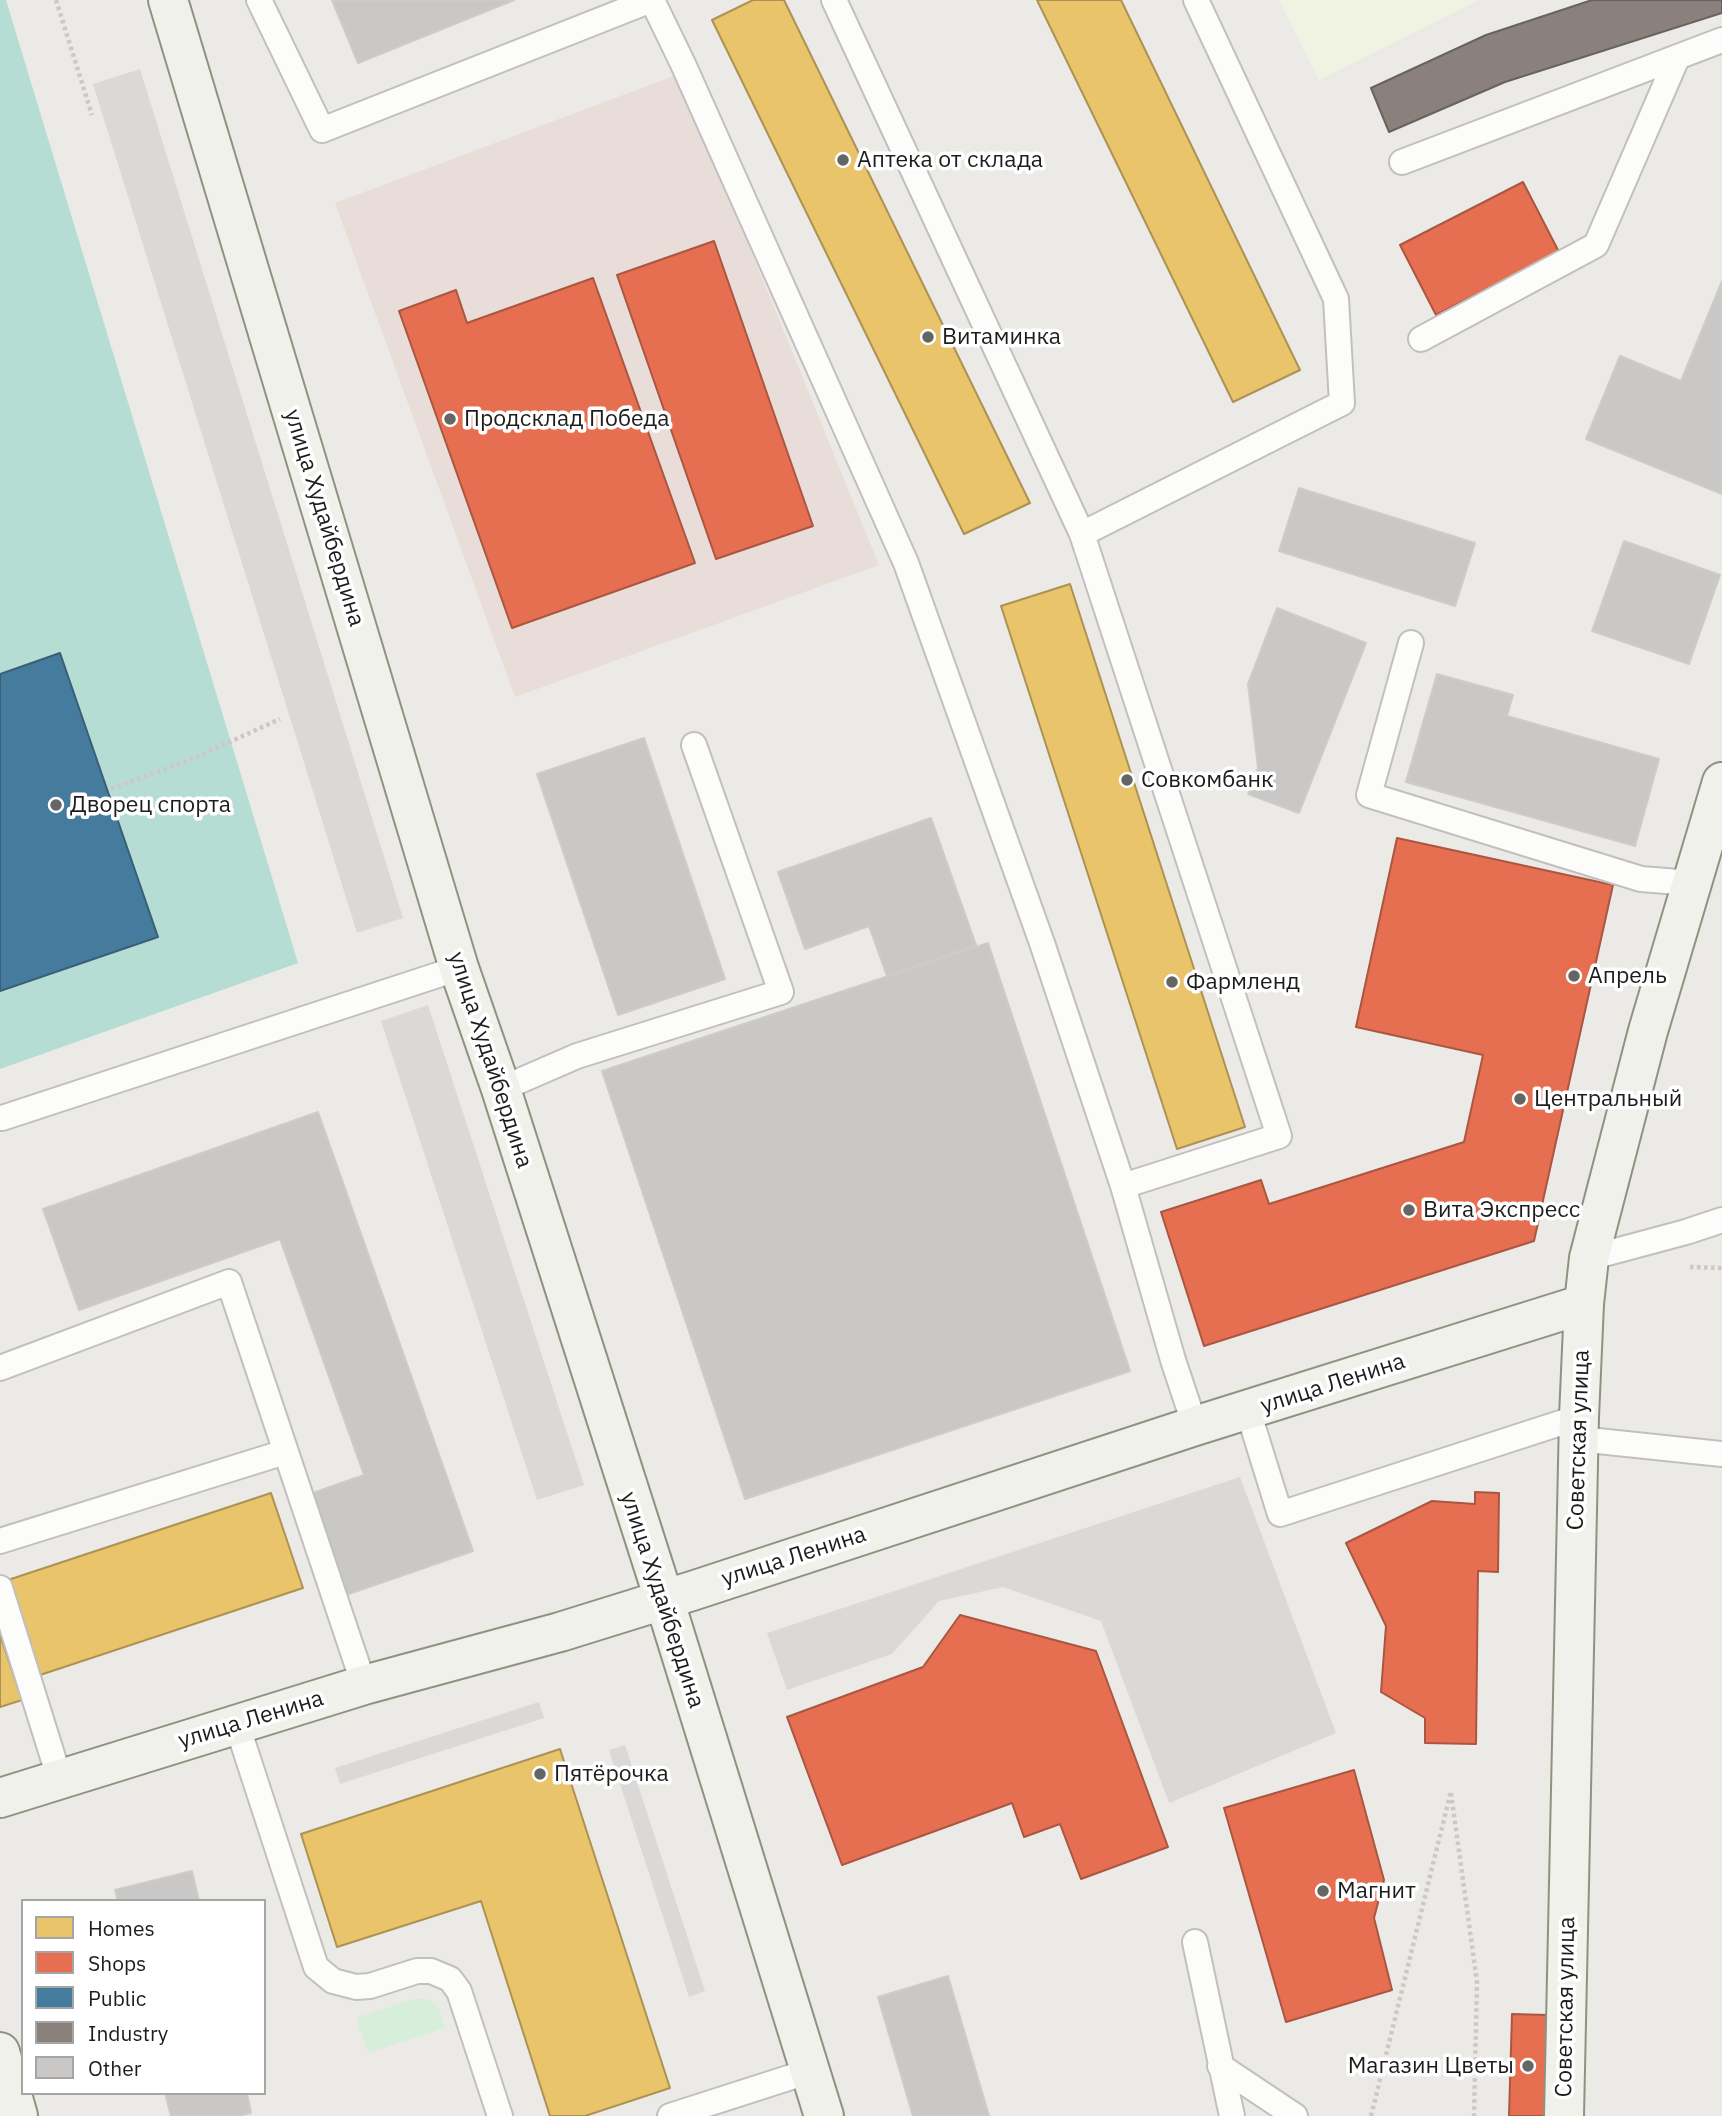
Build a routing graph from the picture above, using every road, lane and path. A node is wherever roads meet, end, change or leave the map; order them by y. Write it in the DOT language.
graph roads {
  1 [pos="56,0"];
  2 [pos="168,0"];
  3 [pos="259,0"];
  4 [pos="651,0"];
  5 [pos="834,0"];
  6 [pos="1196,0"];
  7 [pos="1722,40"];
  8 [pos="1676,58"];
  9 [pos="92,115"];
  10 [pos="1402,162"];
  11 [pos="1421,339"];
  12 [pos="1082,534"];
  13 [pos="1411,643"];
  14 [pos="280,719"];
  15 [pos="694,746"];
  16 [pos="1722,782"];
  17 [pos="111,789"];
  18 [pos="1691,883"];
  19 [pos="459,968"];
  20 [pos="501,1089"];
  21 [pos="2,1118"];
  22 [pos="1123,1186"];
  23 [pos="1722,1220"];
  24 [pos="1589,1258"];
  25 [pos="1689,1267"];
  26 [pos="1722,1268"];
  27 [pos="1584,1304"];
  28 [pos="0,1368"];
  29 [pos="1248,1411"];
  30 [pos="1195,1426"];
  31 [pos="1579,1428"];
  32 [pos="285,1452"];
  33 [pos="1722,1454"];
  34 [pos="0,1541"];
  35 [pos="0,1588"];
  36 [pos="664,1599"];
  37 [pos="364,1685"];
  38 [pos="237,1725"];
  39 [pos="60,1780"];
  40 [pos="0,1798"];
  41 [pos="1195,1942"];
  42 [pos="0,2053"];
  43 [pos="1220,2066"];
  44 [pos="810,2071"];
  45 [pos="18,2116"];
  46 [pos="500,2116"];
  47 [pos="670,2116"];
  48 [pos="824,2116"];
  49 [pos="1232,2116"];
  50 [pos="1295,2116"];
  51 [pos="1371,2116"];
  52 [pos="1475,2116"];
  53 [pos="1563,2116"];
  1 -- 9 [label="path"];
  2 -- 19 [label="street, улица Худайбердина"];
  3 -- 4 [label="lane"];
  4 -- 22 [label="lane"];
  5 -- 12 [label="lane"];
  6 -- 12 [label="lane"];
  7 -- 8 [label="lane"];
  8 -- 10 [label="lane"];
  8 -- 11 [label="lane"];
  12 -- 22 [label="lane"];
  13 -- 18 [label="lane"];
  14 -- 17 [label="path"];
  15 -- 20 [label="lane"];
  16 -- 18 [label="street, Советская улица"];
  18 -- 24 [label="street, Советская улица"];
  19 -- 20 [label="street, улица Худайбердина"];
  19 -- 21 [label="lane"];
  20 -- 36 [label="street, улица Худайбердина"];
  22 -- 30 [label="lane"];
  23 -- 24 [label="lane"];
  24 -- 27 [label="street, Советская улица"];
  25 -- 26 [label="path"];
  27 -- 29 [label="street, улица Ленина"];
  27 -- 31 [label="street, Советская улица"];
  28 -- 32 [label="lane"];
  29 -- 30 [label="street, улица Ленина"];
  29 -- 31 [label="lane"];
  30 -- 36 [label="street, улица Ленина"];
  31 -- 33 [label="lane"];
  31 -- 53 [label="street, Советская улица"];
  32 -- 34 [label="lane"];
  32 -- 37 [label="lane"];
  35 -- 39 [label="lane"];
  36 -- 37 [label="street, улица Ленина"];
  36 -- 44 [label="street, улица Худайбердина"];
  37 -- 38 [label="street, улица Ленина"];
  38 -- 39 [label="street, улица Ленина"];
  38 -- 46 [label="lane"];
  39 -- 40 [label="street, улица Ленина"];
  41 -- 43 [label="lane"];
  42 -- 45 [label="street"];
  43 -- 49 [label="lane"];
  43 -- 50 [label="lane"];
  44 -- 47 [label="lane"];
  44 -- 48 [label="street, улица Худайбердина"];
  51 -- 52 [label="path"];
}
